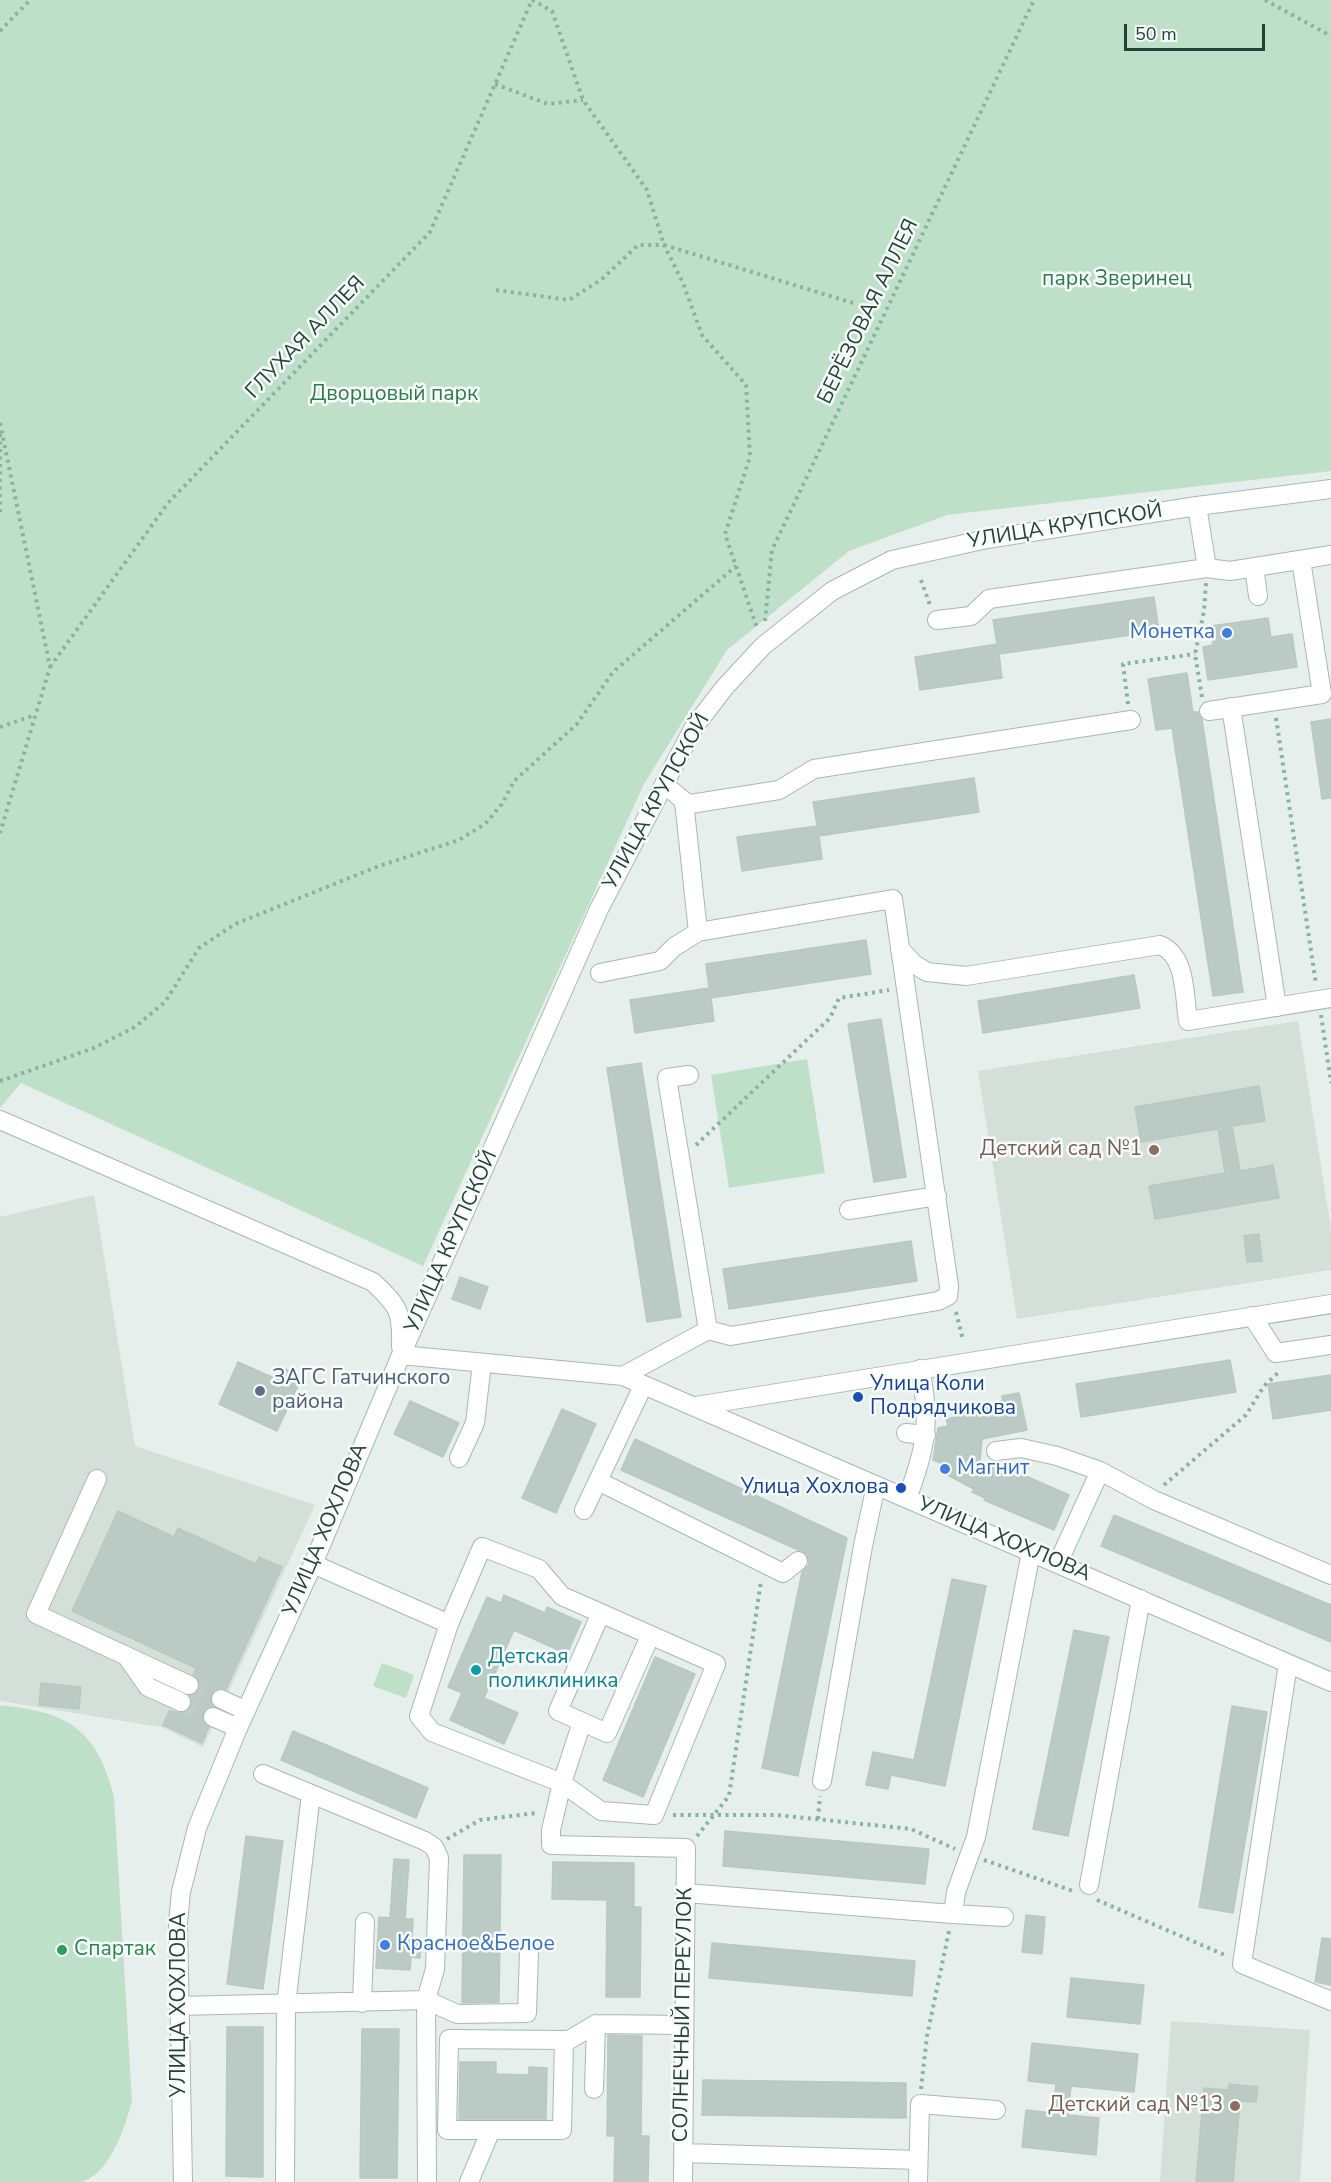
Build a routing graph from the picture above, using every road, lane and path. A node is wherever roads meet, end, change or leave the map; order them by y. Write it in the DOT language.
graph roads {
  1 [pos="30,0"];
  2 [pos="532,0"];
  3 [pos="1034,0"];
  4 [pos="1265,0"];
  5 [pos="0,32"];
  6 [pos="1331,36"];
  7 [pos="495,84"];
  8 [pos="583,100"];
  9 [pos="664,245"];
  10 [pos="496,290"];
  11 [pos="853,303"];
  12 [pos="0,423"];
  13 [pos="0,430"];
  14 [pos="1331,489"];
  15 [pos="1197,506"];
  16 [pos="0,512"];
  17 [pos="1331,555"];
  18 [pos="1301,560"];
  19 [pos="736,566"];
  20 [pos="1254,567"];
  21 [pos="1207,568"];
  22 [pos="921,580"];
  23 [pos="1258,596"];
  24 [pos="937,620"];
  25 [pos="763,646"];
  26 [pos="1195,654"];
  27 [pos="50,667"];
  28 [pos="1273,701"];
  29 [pos="1231,707"];
  30 [pos="1209,711"];
  31 [pos="36,715"];
  32 [pos="1131,720"];
  33 [pos="0,728"];
  34 [pos="664,784"];
  35 [pos="684,805"];
  36 [pos="0,833"];
  37 [pos="698,932"];
  38 [pos="900,949"];
  39 [pos="600,973"];
  40 [pos="906,988"];
  41 [pos="1325,999"];
  42 [pos="1277,1007"];
  43 [pos="689,1075"];
  44 [pos="0,1081"];
  45 [pos="1331,1083"];
  46 [pos="0,1120"];
  47 [pos="681,1160"];
  48 [pos="936,1196"];
  49 [pos="849,1210"];
  50 [pos="1331,1304"];
  51 [pos="1252,1316"];
  52 [pos="708,1330"];
  53 [pos="1331,1345"];
  54 [pos="1305,1349"];
  55 [pos="401,1355"];
  56 [pos="482,1363"];
  57 [pos="920,1369"];
  58 [pos="623,1376"];
  59 [pos="643,1386"];
  60 [pos="768,1395"];
  61 [pos="696,1407"];
  62 [pos="906,1433"];
  63 [pos="760,1434"];
  64 [pos="926,1435"];
  65 [pos="996,1451"];
  66 [pos="459,1458"];
  67 [pos="1101,1471"];
  68 [pos="97,1479"];
  69 [pos="598,1481"];
  70 [pos="876,1485"];
  71 [pos="1149,1497"];
  72 [pos="908,1498"];
  73 [pos="584,1510"];
  74 [pos="1031,1552"];
  75 [pos="798,1561"];
  76 [pos="764,1563"];
  77 [pos="1058,1563"];
  78 [pos="313,1564"];
  79 [pos="1331,1575"];
  80 [pos="1141,1599"];
  81 [pos="600,1615"];
  82 [pos="449,1624"];
  83 [pos="650,1636"];
  84 [pos="126,1656"];
  85 [pos="1288,1664"];
  86 [pos="1331,1682"];
  87 [pos="189,1684"];
  88 [pos="221,1700"];
  89 [pos="181,1702"];
  90 [pos="246,1711"];
  91 [pos="213,1717"];
  92 [pos="582,1722"];
  93 [pos="238,1728"];
  94 [pos="263,1774"];
  95 [pos="822,1781"];
  96 [pos="562,1783"];
  97 [pos="312,1794"];
  98 [pos="716,1814"];
  99 [pos="654,1815"];
  100 [pos="556,1816"];
  101 [pos="434,1847"];
  102 [pos="686,1848"];
  103 [pos="969,1855"];
  104 [pos="1084,1891"];
  105 [pos="686,1893"];
  106 [pos="953,1914"];
  107 [pos="1004,1917"];
  108 [pos="365,1922"];
  109 [pos="529,1952"];
  110 [pos="1242,1964"];
  111 [pos="426,2000"];
  112 [pos="1331,2001"];
  113 [pos="362,2003"];
  114 [pos="286,2005"];
  115 [pos="179,2006"];
  116 [pos="596,2024"];
  117 [pos="684,2025"];
  118 [pos="564,2040"];
  119 [pos="594,2089"];
  120 [pos="920,2104"];
  121 [pos="996,2110"];
  122 [pos="491,2130"];
  123 [pos="683,2153"];
  124 [pos="918,2160"];
  125 [pos="183,2182"];
  126 [pos="285,2182"];
  127 [pos="427,2182"];
  128 [pos="469,2182"];
  129 [pos="683,2182"];
  130 [pos="918,2182"];
  1 -- 5 [label="path"];
  2 -- 7 [label="path, ГЛУХАЯ АЛЛЕЯ"];
  2 -- 8 [label="path"];
  3 -- 25 [label="path, БЕРЁЗОВАЯ АЛЛЕЯ"];
  4 -- 6 [label="path"];
  7 -- 8 [label="path"];
  7 -- 27 [label="path, ГЛУХАЯ АЛЛЕЯ"];
  8 -- 9 [label="path"];
  9 -- 10 [label="path"];
  9 -- 11 [label="path"];
  9 -- 19 [label="path"];
  12 -- 27 [label="path"];
  13 -- 16 [label="path"];
  14 -- 15 [label="street, УЛИЦА КРУПСКОЙ"];
  15 -- 21 [label="street"];
  15 -- 25 [label="street, УЛИЦА КРУПСКОЙ"];
  17 -- 18 [label="street"];
  18 -- 20 [label="street"];
  18 -- 28 [label="street"];
  19 -- 25 [label="path"];
  19 -- 44 [label="path"];
  20 -- 21 [label="street"];
  20 -- 23 [label="street"];
  21 -- 24 [label="street"];
  21 -- 26 [label="path"];
  22 -- 24 [label="path"];
  25 -- 34 [label="street, УЛИЦА КРУПСКОЙ"];
  26 -- 30 [label="path"];
  26 -- 32 [label="path"];
  27 -- 31 [label="path"];
  28 -- 29 [label="street"];
  28 -- 41 [label="path"];
  29 -- 30 [label="street"];
  29 -- 42 [label="street"];
  31 -- 33 [label="path"];
  31 -- 36 [label="path"];
  32 -- 35 [label="street"];
  34 -- 35 [label="street"];
  34 -- 55 [label="street, УЛИЦА КРУПСКОЙ"];
  35 -- 37 [label="street"];
  37 -- 38 [label="street"];
  37 -- 39 [label="street"];
  38 -- 40 [label="street"];
  38 -- 42 [label="street"];
  40 -- 47 [label="path"];
  40 -- 48 [label="street"];
  41 -- 42 [label="street"];
  41 -- 45 [label="path"];
  43 -- 47 [label="street"];
  46 -- 55 [label="street"];
  47 -- 52 [label="street"];
  48 -- 49 [label="street"];
  48 -- 52 [label="street"];
  50 -- 51 [label="street"];
  51 -- 54 [label="street"];
  51 -- 57 [label="street"];
  52 -- 58 [label="street"];
  53 -- 54 [label="street"];
  54 -- 71 [label="path"];
  55 -- 56 [label="street, УЛИЦА ХОХЛОВА"];
  55 -- 78 [label="street, УЛИЦА ХОХЛОВА"];
  56 -- 58 [label="street, УЛИЦА ХОХЛОВА"];
  56 -- 66 [label="street"];
  57 -- 60 [label="street"];
  57 -- 64 [label="street"];
  58 -- 59 [label="street, УЛИЦА ХОХЛОВА"];
  59 -- 61 [label="street, УЛИЦА ХОХЛОВА"];
  59 -- 69 [label="street"];
  60 -- 61 [label="street"];
  60 -- 63 [label="street"];
  61 -- 63 [label="street, УЛИЦА ХОХЛОВА"];
  62 -- 64 [label="street"];
  63 -- 70 [label="street, УЛИЦА ХОХЛОВА"];
  64 -- 72 [label="street"];
  65 -- 67 [label="street"];
  67 -- 71 [label="street"];
  67 -- 77 [label="street"];
  68 -- 84 [label="street"];
  69 -- 73 [label="street"];
  69 -- 76 [label="street"];
  70 -- 72 [label="street, УЛИЦА ХОХЛОВА"];
  70 -- 95 [label="street"];
  71 -- 79 [label="street"];
  72 -- 74 [label="street, УЛИЦА ХОХЛОВА"];
  74 -- 77 [label="street, УЛИЦА ХОХЛОВА"];
  74 -- 103 [label="street"];
  75 -- 76 [label="street"];
  76 -- 98 [label="path"];
  77 -- 80 [label="street, УЛИЦА ХОХЛОВА"];
  78 -- 82 [label="street"];
  78 -- 90 [label="street, УЛИЦА ХОХЛОВА"];
  80 -- 85 [label="street, УЛИЦА ХОХЛОВА"];
  80 -- 104 [label="street"];
  81 -- 82 [label="street"];
  81 -- 83 [label="street"];
  81 -- 92 [label="street"];
  82 -- 96 [label="street"];
  83 -- 92 [label="street"];
  83 -- 99 [label="street"];
  84 -- 87 [label="street"];
  84 -- 89 [label="street"];
  85 -- 86 [label="street, УЛИЦА ХОХЛОВА"];
  85 -- 110 [label="street"];
  88 -- 90 [label="street"];
  90 -- 93 [label="street, УЛИЦА ХОХЛОВА"];
  91 -- 93 [label="street"];
  92 -- 96 [label="street"];
  93 -- 115 [label="street, УЛИЦА ХОХЛОВА"];
  94 -- 97 [label="street"];
  96 -- 99 [label="street"];
  96 -- 100 [label="street"];
  97 -- 101 [label="street"];
  97 -- 114 [label="street"];
  98 -- 99 [label="path"];
  98 -- 102 [label="path"];
  98 -- 103 [label="path"];
  100 -- 101 [label="path"];
  100 -- 102 [label="street"];
  101 -- 111 [label="street"];
  102 -- 105 [label="street, СОЛНЕЧНЫЙ ПЕРЕУЛОК"];
  103 -- 104 [label="path"];
  103 -- 106 [label="street"];
  104 -- 110 [label="path"];
  105 -- 106 [label="street"];
  105 -- 117 [label="street, СОЛНЕЧНЫЙ ПЕРЕУЛОК"];
  106 -- 107 [label="street"];
  106 -- 120 [label="path"];
  108 -- 113 [label="street"];
  109 -- 111 [label="street"];
  110 -- 112 [label="street"];
  111 -- 113 [label="street"];
  111 -- 127 [label="street"];
  113 -- 114 [label="street"];
  114 -- 115 [label="street"];
  114 -- 126 [label="street"];
  115 -- 125 [label="street, УЛИЦА ХОХЛОВА"];
  116 -- 117 [label="street"];
  116 -- 118 [label="street"];
  116 -- 119 [label="street"];
  117 -- 123 [label="street, СОЛНЕЧНЫЙ ПЕРЕУЛОК"];
  118 -- 122 [label="street"];
  118 -- 122 [label="street"];
  120 -- 121 [label="street"];
  120 -- 124 [label="street"];
  122 -- 128 [label="street"];
  123 -- 124 [label="street"];
  123 -- 129 [label="street, СОЛНЕЧНЫЙ ПЕРЕУЛОК"];
  124 -- 130 [label="street"];
}
